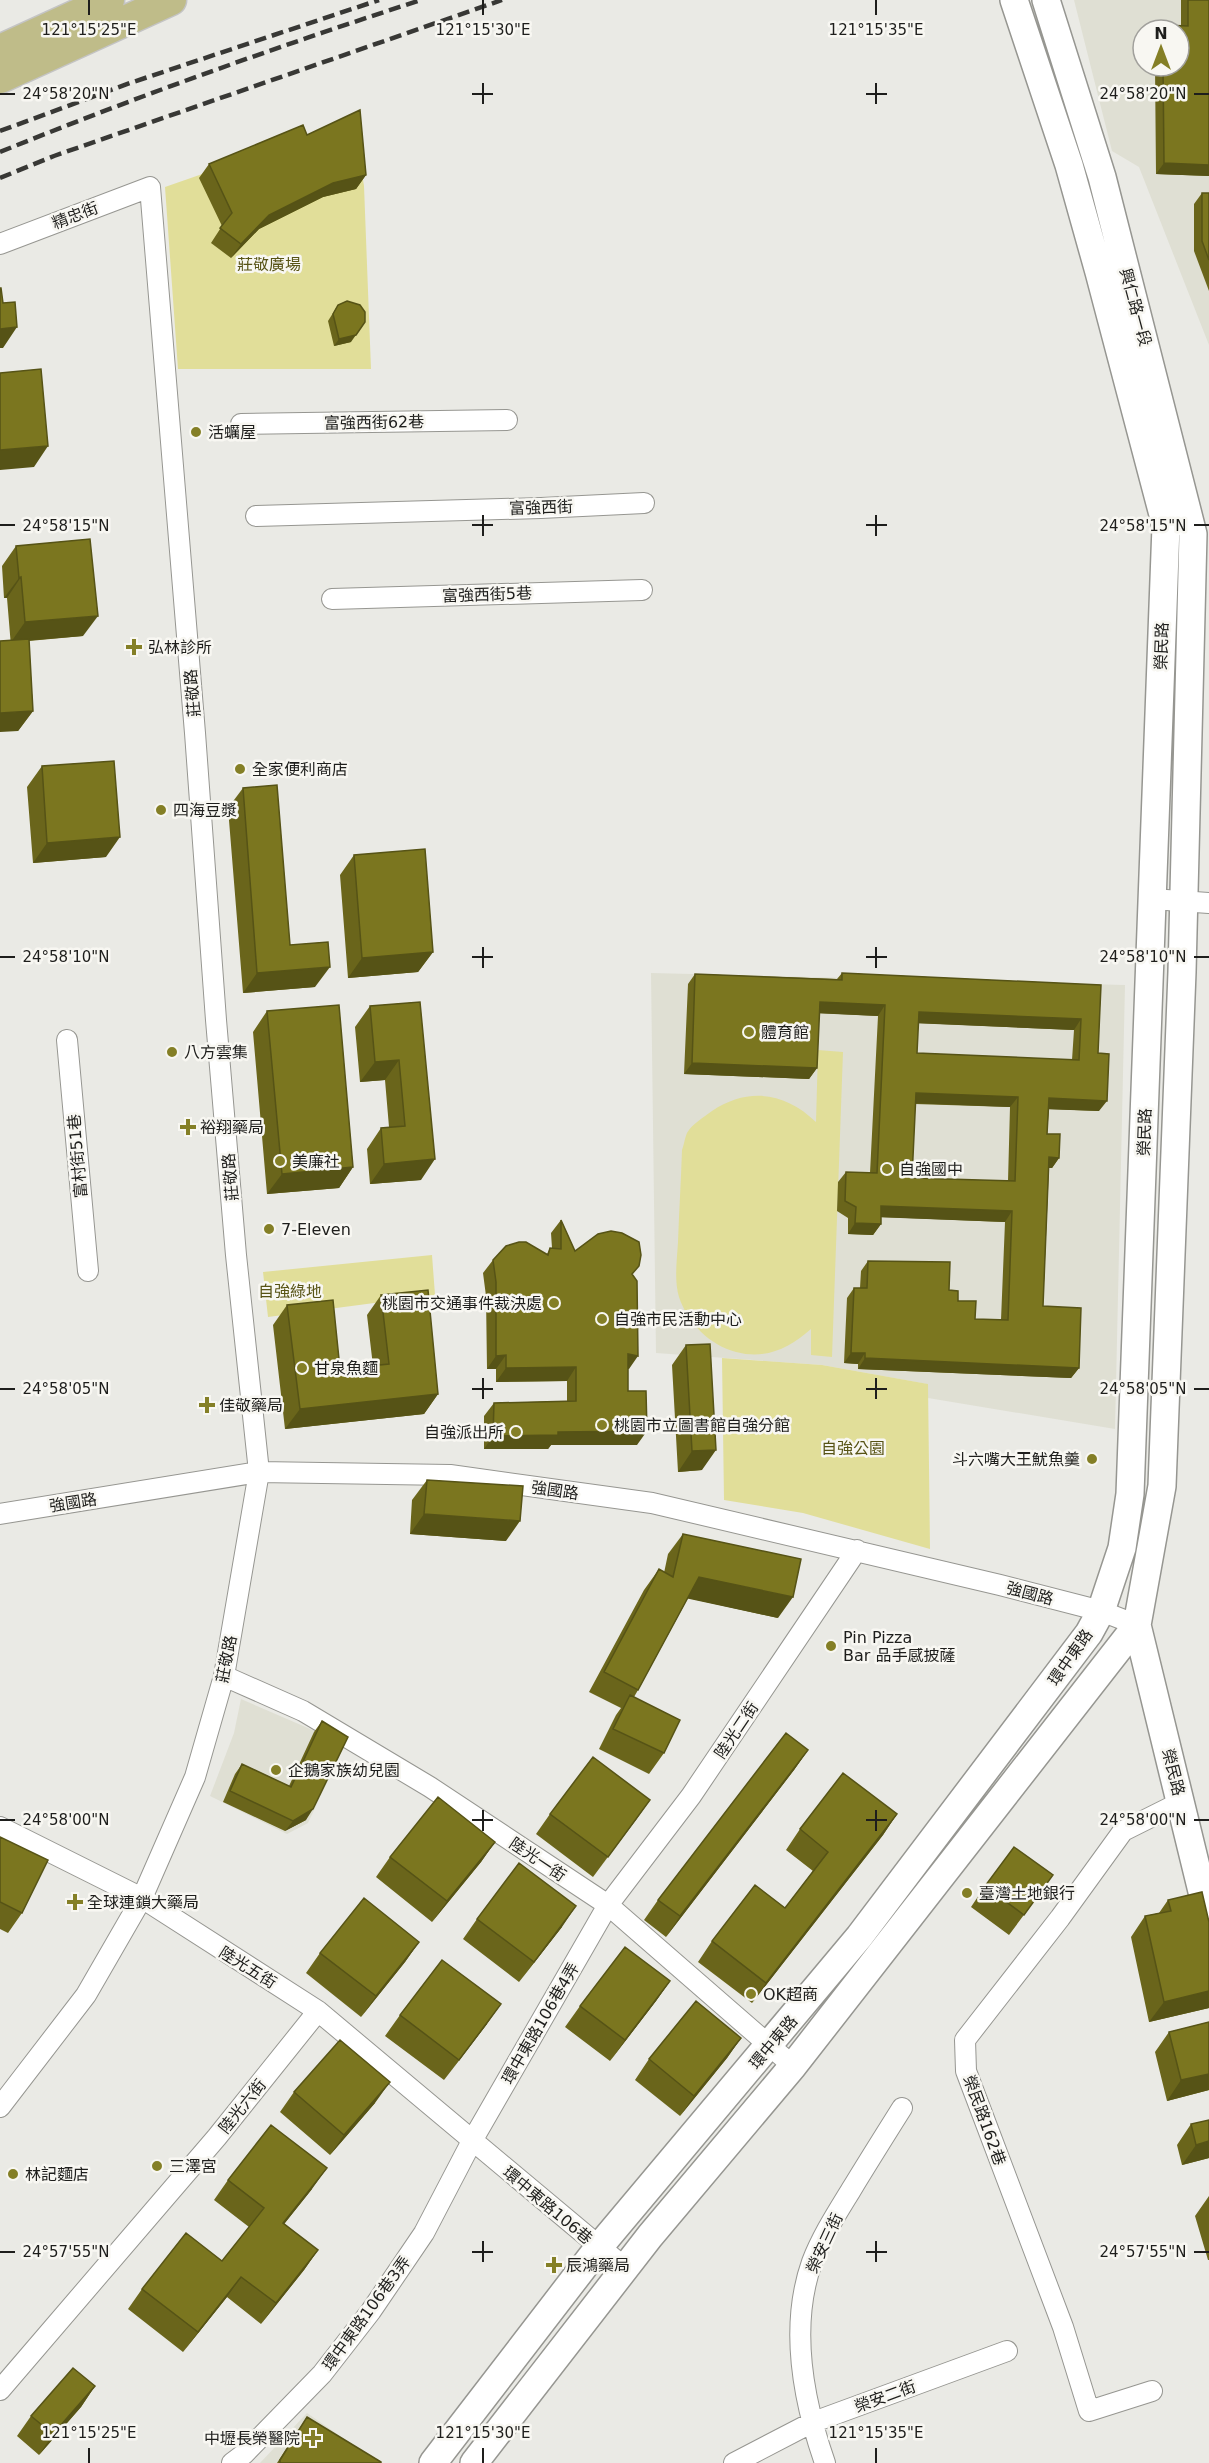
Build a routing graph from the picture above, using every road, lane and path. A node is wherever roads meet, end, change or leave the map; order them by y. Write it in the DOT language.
graph roads {
  1 [pos="171,0"];
  2 [pos="1014,0"];
  3 [pos="1046,0"];
  4 [pos="93,11"];
  5 [pos="0,50"];
  6 [pos="0,78"];
  7 [pos="150,187"];
  8 [pos="0,244"];
  9 [pos="507,420"];
  10 [pos="241,424"];
  11 [pos="644,502"];
  12 [pos="256,516"];
  13 [pos="642,590"];
  14 [pos="332,599"];
  15 [pos="1200,600"];
  16 [pos="1163,609"];
  17 [pos="1152,899"];
  18 [pos="1197,902"];
  19 [pos="67,1040"];
  20 [pos="88,1271"];
  21 [pos="259,1472"];
  22 [pos="0,1514"];
  23 [pos="857,1550"];
  24 [pos="1101,1611"];
  25 [pos="1137,1625"];
  26 [pos="224,1676"];
  27 [pos="1181,1802"];
  28 [pos="0,1827"];
  29 [pos="142,1898"];
  30 [pos="608,1905"];
  31 [pos="1209,1920"];
  32 [pos="318,2011"];
  33 [pos="769,2046"];
  34 [pos="793,2066"];
  35 [pos="0,2107"];
  36 [pos="902,2108"];
  37 [pos="471,2141"];
  38 [pos="599,2247"];
  39 [pos="625,2268"];
  40 [pos="1007,2351"];
  41 [pos="0,2390"];
  42 [pos="1152,2391"];
  43 [pos="811,2423"];
  44 [pos="232,2463"];
  45 [pos="433,2463"];
  46 [pos="474,2463"];
  47 [pos="734,2463"];
  48 [pos="825,2463"];
  1 -- 4 [label="main road"];
  2 -- 16 [label="street, 興仁路一段"];
  3 -- 15 [label="street, 興仁路一段"];
  4 -- 5 [label="main road"];
  4 -- 6 [label="main road"];
  7 -- 8 [label="street, 精忠街"];
  7 -- 21 [label="street, 莊敬路"];
  9 -- 10 [label="street, 富強西街62巷"];
  11 -- 12 [label="street, 富強西街"];
  13 -- 14 [label="street, 富強西街5巷"];
  15 -- 18 [label="street, 榮民路"];
  16 -- 17 [label="street, 榮民路"];
  17 -- 18 [label="street"];
  17 -- 24 [label="street, 榮民路"];
  18 -- 25 [label="street, 榮民路"];
  19 -- 20 [label="street, 富村街51巷"];
  21 -- 22 [label="street, 強國路"];
  21 -- 23 [label="street, 強國路"];
  21 -- 26 [label="street, 莊敬路"];
  23 -- 24 [label="street, 強國路"];
  23 -- 30 [label="street, 陸光二街"];
  24 -- 25 [label="street"];
  24 -- 33 [label="street, 環中東路"];
  25 -- 27 [label="street, 榮民路"];
  25 -- 34 [label="street, 環中東路"];
  26 -- 29 [label="street, 莊敬路"];
  26 -- 30 [label="street, 陸光一街"];
  27 -- 31 [label="street, 榮民路"];
  27 -- 42 [label="street, 榮民路162巷"];
  28 -- 29 [label="street, 陸光五街"];
  29 -- 32 [label="street, 陸光五街"];
  29 -- 35 [label="street, 莊敬路"];
  30 -- 33 [label="street, 陸光一街"];
  30 -- 37 [label="street, 環中東路106巷4弄"];
  32 -- 37 [label="street, 陸光五街"];
  32 -- 41 [label="street, 陸光六街"];
  33 -- 34 [label="street, 陸光一街"];
  33 -- 38 [label="street, 環中東路"];
  34 -- 39 [label="street, 環中東路"];
  36 -- 43 [label="street, 榮安三街"];
  37 -- 38 [label="street, 環中東路106巷"];
  37 -- 44 [label="street, 環中東路106巷3弄"];
  38 -- 39 [label="street, 環中東路106巷"];
  38 -- 45 [label="street, 環中東路"];
  39 -- 46 [label="street, 環中東路"];
  40 -- 43 [label="street, 榮安二街"];
  43 -- 47 [label="street, 榮安二街"];
  43 -- 48 [label="street, 榮安三街"];
}
